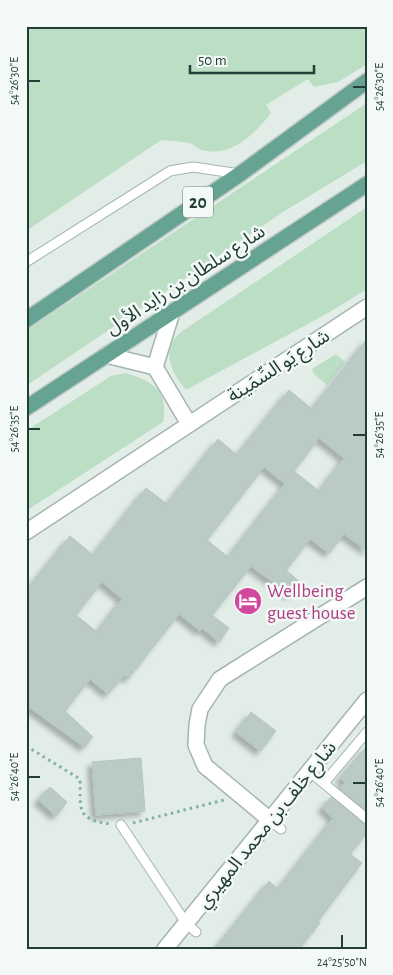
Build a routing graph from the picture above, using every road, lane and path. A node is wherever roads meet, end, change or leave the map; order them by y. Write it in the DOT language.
graph roads {
  1 [pos="367,81"];
  2 [pos="240,174"];
  3 [pos="367,184"];
  4 [pos="26,262"];
  5 [pos="367,307"];
  6 [pos="172,312"];
  7 [pos="26,320"];
  8 [pos="106,355"];
  9 [pos="155,367"];
  10 [pos="26,408"];
  11 [pos="189,424"];
  12 [pos="26,532"];
  13 [pos="367,587"];
  14 [pos="367,700"];
  15 [pos="367,732"];
  16 [pos="26,746"];
  17 [pos="309,771"];
  18 [pos="324,783"];
  19 [pos="239,796"];
  20 [pos="367,819"];
  21 [pos="276,824"];
  22 [pos="121,826"];
  23 [pos="191,927"];
  24 [pos="165,949"];
  1 -- 2 [label="main road, 20"];
  2 -- 4 [label="lane"];
  2 -- 7 [label="main road, 20"];
  3 -- 6 [label="main road, شارع سلطان بن زايد الأول"];
  5 -- 11 [label="street, شارع يَو السِّمَينة"];
  6 -- 8 [label="main road, شارع سلطان بن زايد الأول"];
  6 -- 9 [label="street"];
  8 -- 9 [label="street"];
  8 -- 10 [label="main road, شارع سلطان بن زايد الأول"];
  9 -- 11 [label="street"];
  11 -- 12 [label="street, شارع يَو السِّمَينة"];
  13 -- 19 [label="street"];
  14 -- 17 [label="street, شارع خلف بن محمد المهيري"];
  15 -- 18 [label="lane"];
  16 -- 22 [label="path"];
  17 -- 18 [label="lane"];
  17 -- 21 [label="street, شارع خلف بن محمد المهيري"];
  18 -- 20 [label="lane"];
  19 -- 21 [label="street"];
  19 -- 22 [label="path"];
  21 -- 23 [label="street, شارع خلف بن محمد المهيري"];
  22 -- 23 [label="lane"];
  23 -- 24 [label="street, شارع خلف بن محمد المهيري"];
}
